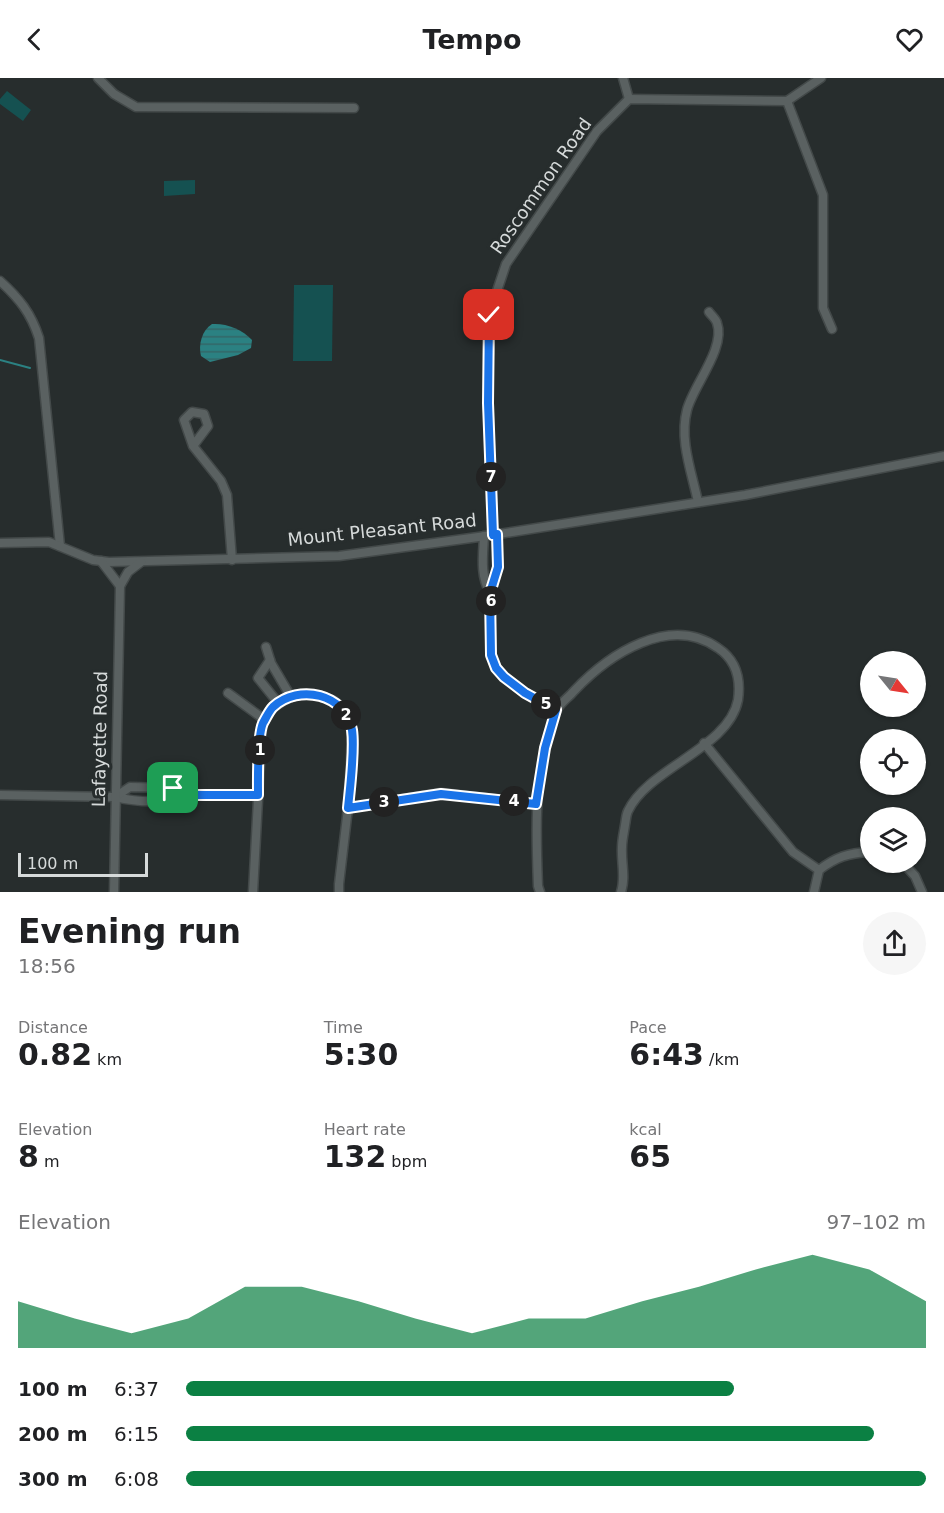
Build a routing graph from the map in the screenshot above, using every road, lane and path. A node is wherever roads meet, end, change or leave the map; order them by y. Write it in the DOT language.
graph roads {
  1 [pos="98,78"];
  2 [pos="623,78"];
  3 [pos="821,78"];
  4 [pos="629,99"];
  5 [pos="786,101"];
  6 [pos="354,108"];
  7 [pos="0,281"];
  8 [pos="709,312"];
  9 [pos="832,328"];
  10 [pos="193,446"];
  11 [pos="944,456"];
  12 [pos="698,502"];
  13 [pos="491,535"];
  14 [pos="0,543"];
  15 [pos="60,546"];
  16 [pos="232,560"];
  17 [pos="101,561"];
  18 [pos="142,562"];
  19 [pos="120,586"];
  20 [pos="490,593"];
  21 [pos="266,647"];
  22 [pos="270,660"];
  23 [pos="228,693"];
  24 [pos="291,697"];
  25 [pos="279,704"];
  26 [pos="556,710"];
  27 [pos="265,720"];
  28 [pos="704,743"];
  29 [pos="0,795"];
  30 [pos="258,795"];
  31 [pos="116,797"];
  32 [pos="536,804"];
  33 [pos="348,808"];
  34 [pos="860,853"];
  35 [pos="819,870"];
  36 [pos="912,873"];
  37 [pos="114,892"];
  38 [pos="253,892"];
  39 [pos="339,892"];
  40 [pos="540,892"];
  41 [pos="621,892"];
  42 [pos="814,892"];
  43 [pos="922,892"];
  1 -- 6 [label="street"];
  2 -- 4 [label="street"];
  3 -- 5 [label="street"];
  4 -- 5 [label="street"];
  4 -- 13 [label="street, Roscommon Road"];
  5 -- 9 [label="street"];
  7 -- 15 [label="street"];
  8 -- 12 [label="street"];
  10 -- 16 [label="street"];
  11 -- 12 [label="street, Mount Pleasant Road"];
  12 -- 13 [label="street, Mount Pleasant Road"];
  13 -- 16 [label="street, Mount Pleasant Road"];
  13 -- 20 [label="street"];
  13 -- 20 [label="street"];
  14 -- 15 [label="street, Mount Pleasant Road"];
  15 -- 17 [label="street, Mount Pleasant Road"];
  16 -- 18 [label="street, Mount Pleasant Road"];
  17 -- 18 [label="street, Mount Pleasant Road"];
  17 -- 19 [label="street"];
  18 -- 19 [label="street"];
  19 -- 31 [label="street, Lafayette Road"];
  20 -- 26 [label="street"];
  21 -- 22 [label="street"];
  22 -- 24 [label="street"];
  22 -- 25 [label="street"];
  23 -- 27 [label="street"];
  24 -- 25 [label="street"];
  24 -- 33 [label="street"];
  25 -- 27 [label="street"];
  26 -- 28 [label="street"];
  26 -- 32 [label="street"];
  27 -- 30 [label="street"];
  28 -- 35 [label="street"];
  28 -- 41 [label="street"];
  29 -- 31 [label="street"];
  30 -- 31 [label="street"];
  30 -- 38 [label="street"];
  31 -- 37 [label="street, Lafayette Road"];
  32 -- 33 [label="street"];
  32 -- 40 [label="street"];
  33 -- 39 [label="street"];
  34 -- 35 [label="street"];
  35 -- 42 [label="street"];
  36 -- 43 [label="street"];
}
